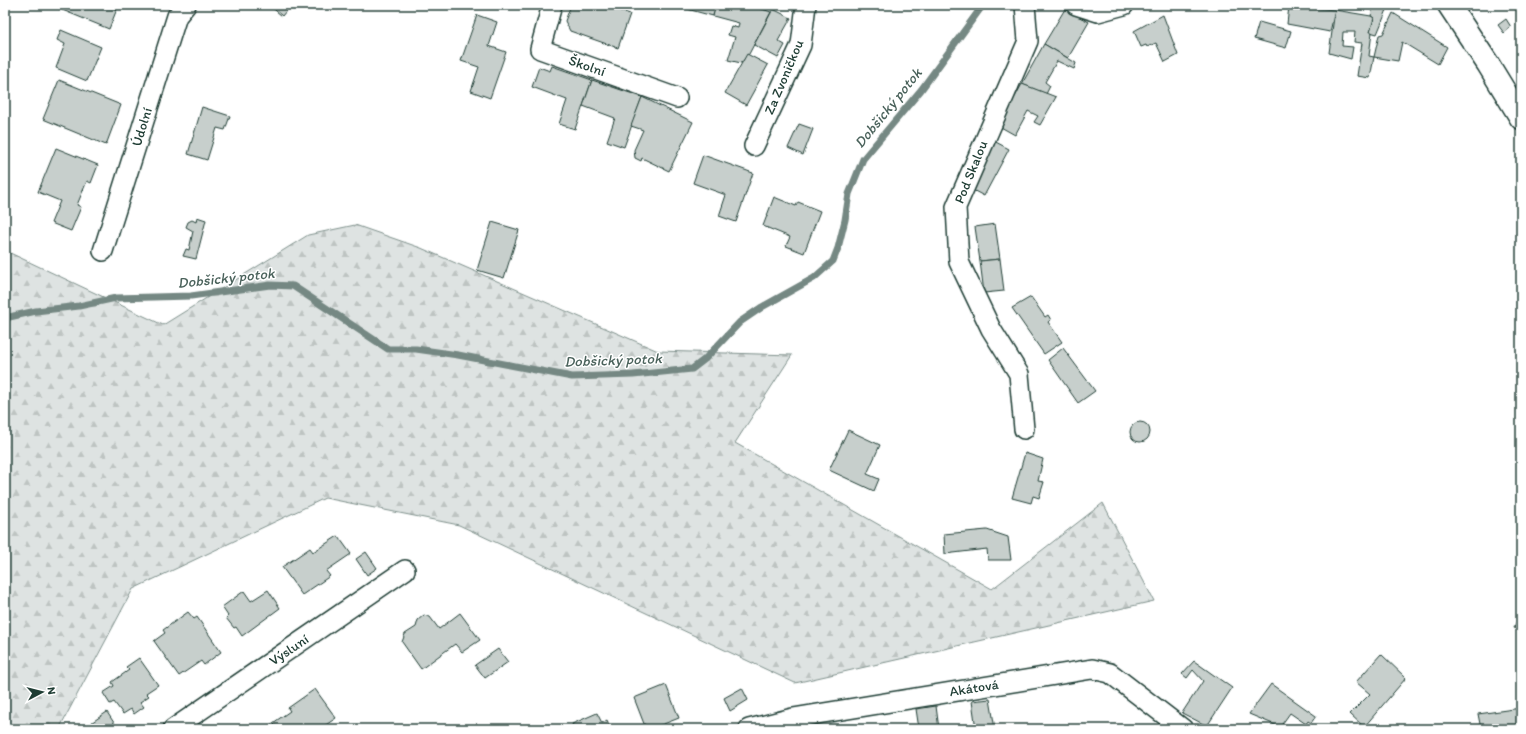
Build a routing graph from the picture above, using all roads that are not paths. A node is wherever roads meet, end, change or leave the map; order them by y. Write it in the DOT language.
graph roads {
  1 [pos="186,5"];
  2 [pos="552,5"];
  3 [pos="806,5"];
  4 [pos="1025,5"];
  5 [pos="1076,5"];
  6 [pos="1124,5"];
  7 [pos="1449,5"];
  8 [pos="677,98"];
  9 [pos="1521,118"];
  10 [pos="754,146"];
  11 [pos="103,250"];
  12 [pos="1024,429"];
  13 [pos="405,570"];
  14 [pos="173,729"];
  15 [pos="749,729"];
  16 [pos="1182,729"];
  1 -- 11 [label="street, Údolní"];
  2 -- 8 [label="street, Školní"];
  3 -- 10 [label="street, Za Zvoničkou"];
  4 -- 12 [label="street, Pod Skalou"];
  5 -- 6 [label="street"];
  7 -- 9 [label="main road"];
  13 -- 14 [label="street, Výsluní"];
  15 -- 16 [label="street, Akátová"];
}
